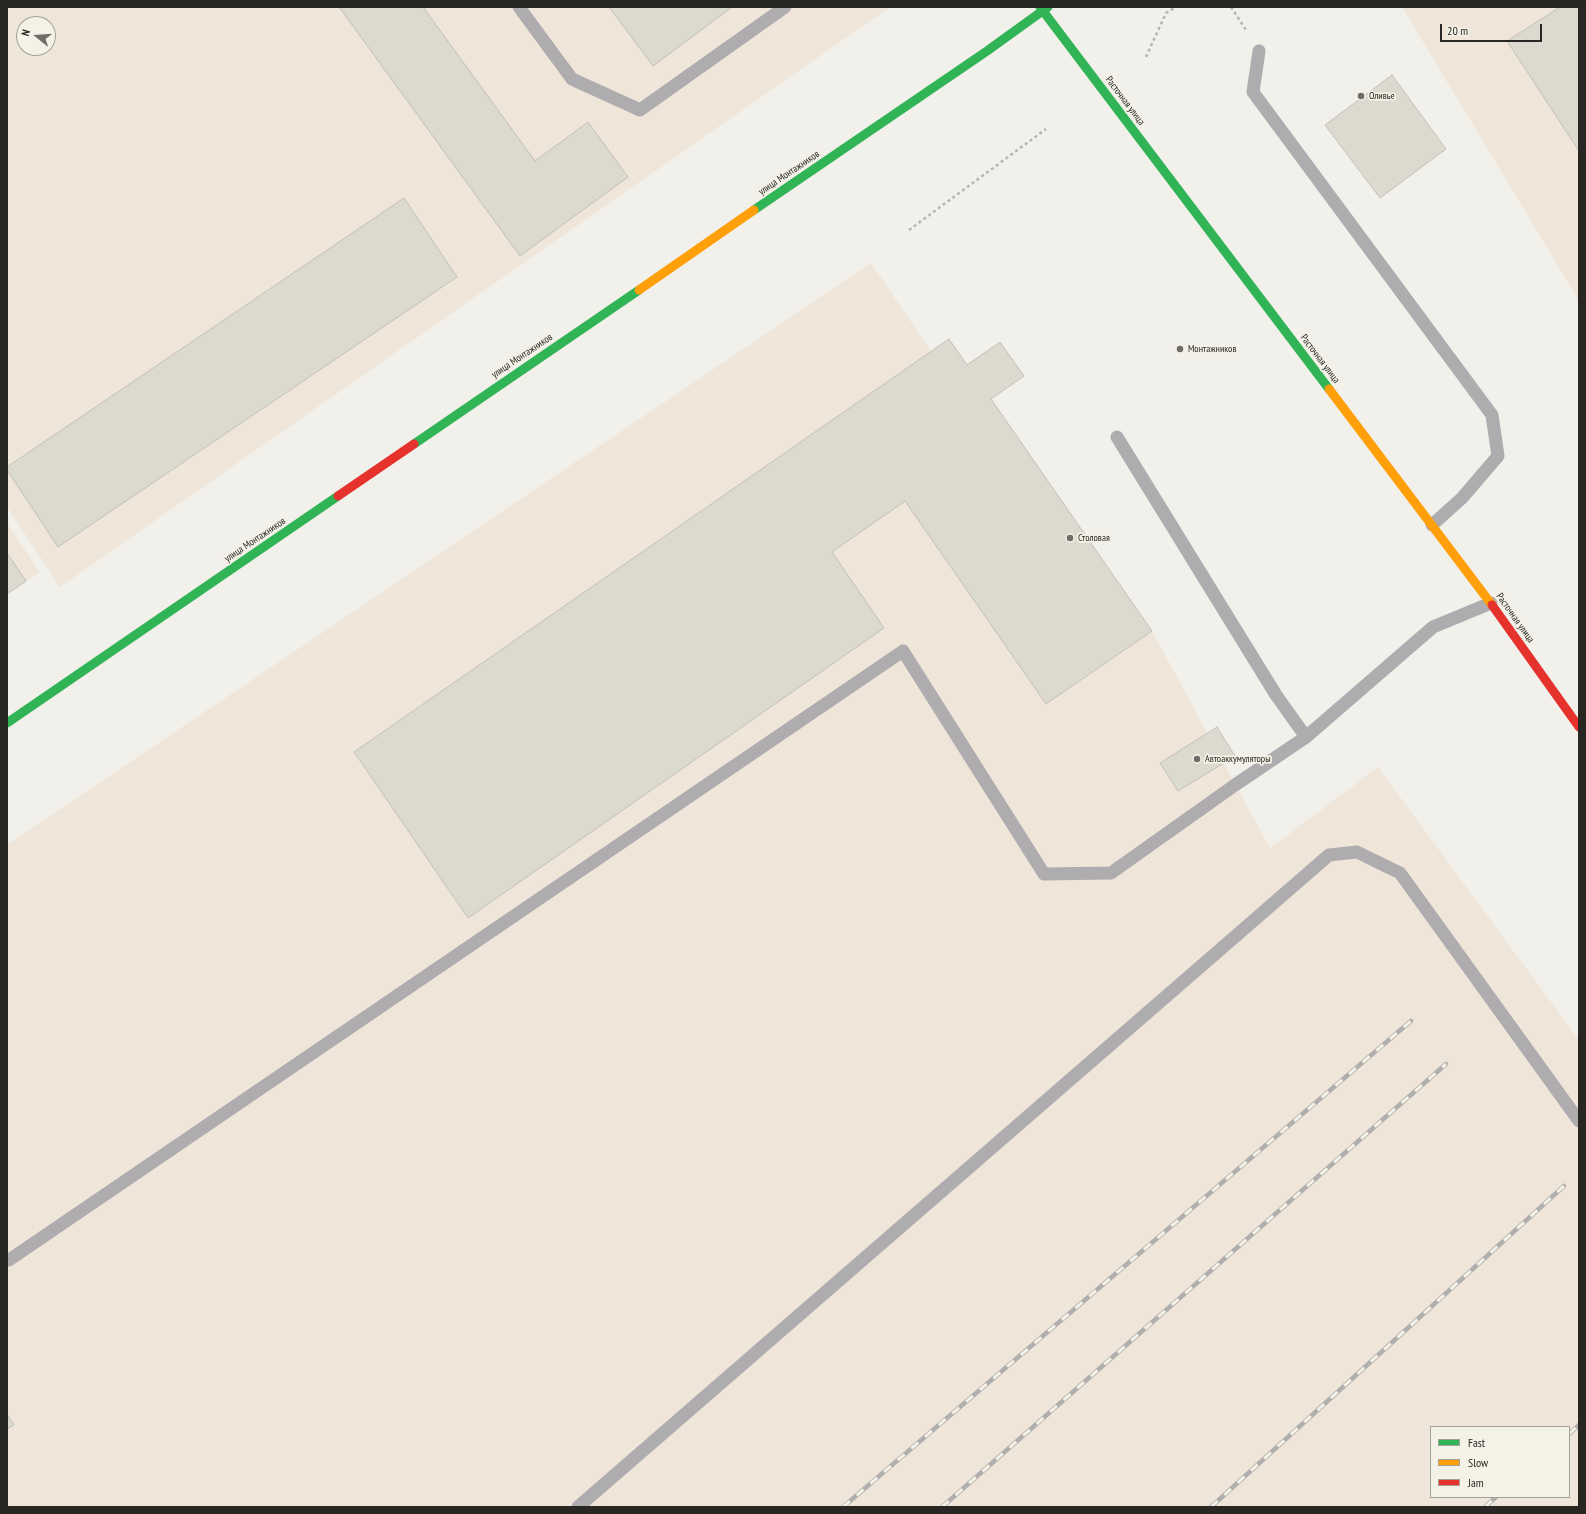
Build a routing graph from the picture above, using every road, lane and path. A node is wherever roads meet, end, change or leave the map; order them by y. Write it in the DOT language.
graph roads {
  1 [pos="519,7"];
  2 [pos="785,7"];
  3 [pos="1176,7"];
  4 [pos="1044,8"];
  5 [pos="1258,51"];
  6 [pos="1146,57"];
  7 [pos="1046,129"];
  8 [pos="909,230"];
  9 [pos="1117,437"];
  10 [pos="1432,525"];
  11 [pos="1491,603"];
  12 [pos="7,723"];
  13 [pos="1579,727"];
  14 [pos="1306,736"];
  15 [pos="1579,1121"];
  16 [pos="7,1259"];
  17 [pos="578,1507"];
  1 -- 2 [label="lane"];
  3 -- 6 [label="path"];
  4 -- 10 [label="street, Расточная улица"];
  4 -- 12 [label="street, улица Монтажников"];
  5 -- 10 [label="lane"];
  7 -- 8 [label="path"];
  9 -- 14 [label="lane"];
  10 -- 11 [label="street, Расточная улица"];
  11 -- 13 [label="street, Расточная улица"];
  11 -- 14 [label="lane"];
  14 -- 16 [label="lane"];
  15 -- 17 [label="lane"];
}
